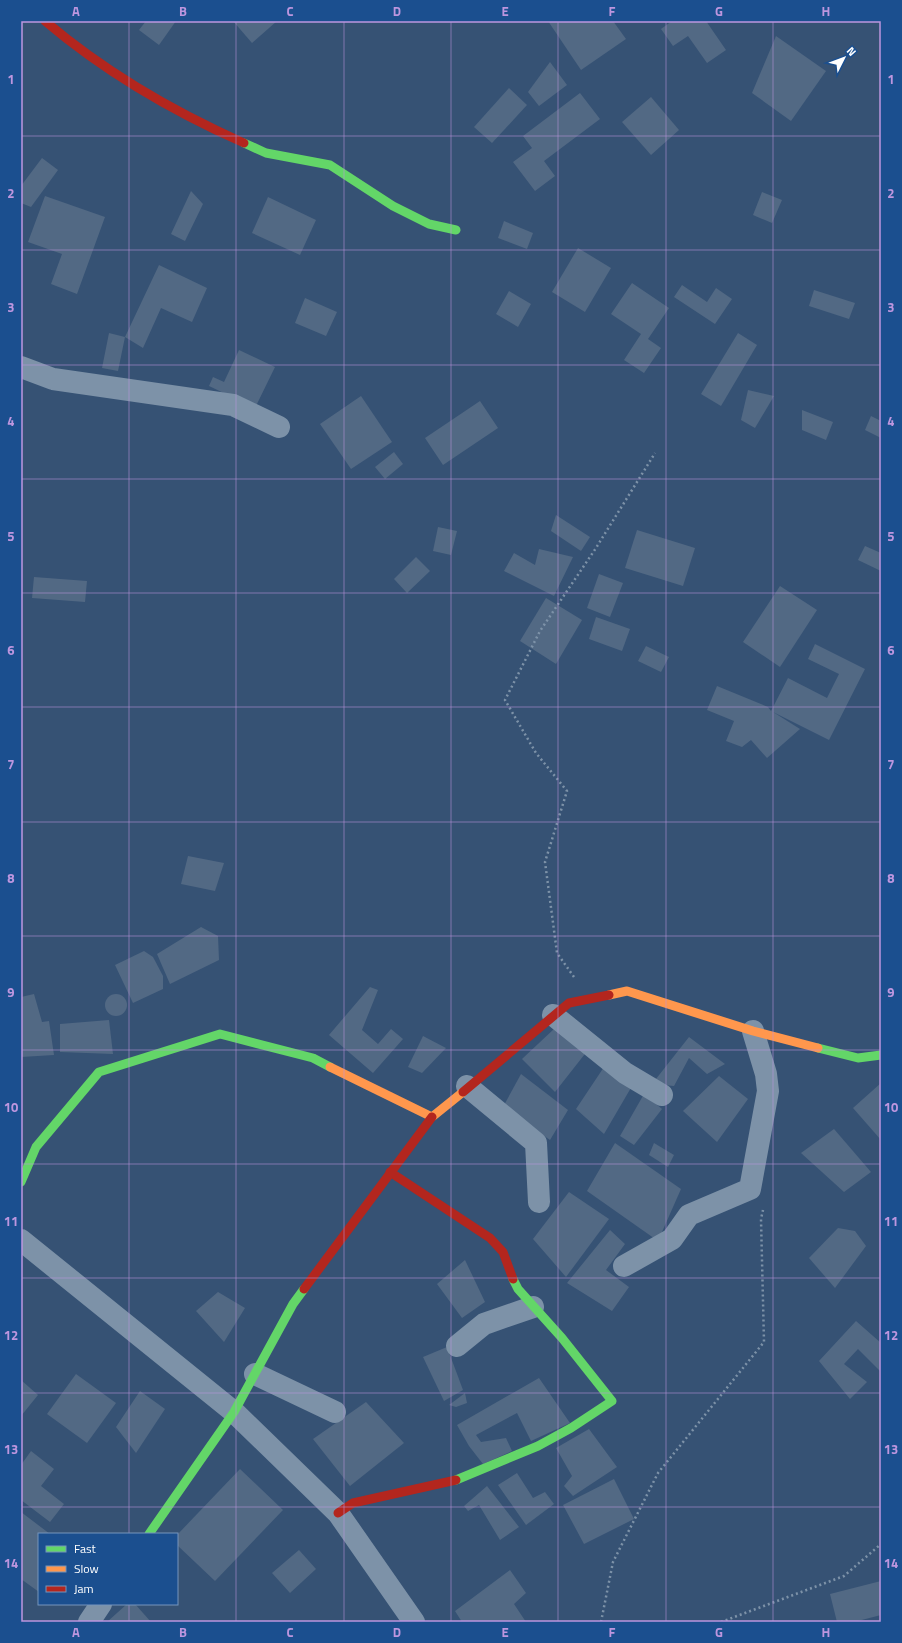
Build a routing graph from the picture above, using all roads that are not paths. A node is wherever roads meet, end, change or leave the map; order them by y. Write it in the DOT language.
graph roads {
  1 [pos="45,21"];
  2 [pos="456,230"];
  3 [pos="21,367"];
  4 [pos="279,427"];
  5 [pos="553,1015"];
  6 [pos="753,1031"];
  7 [pos="881,1055"];
  8 [pos="467,1086"];
  9 [pos="662,1095"];
  10 [pos="432,1116"];
  11 [pos="390,1172"];
  12 [pos="21,1182"];
  13 [pos="539,1202"];
  14 [pos="21,1240"];
  15 [pos="624,1266"];
  16 [pos="533,1307"];
  17 [pos="457,1346"];
  18 [pos="255,1374"];
  19 [pos="234,1412"];
  20 [pos="335,1412"];
  21 [pos="338,1513"];
  22 [pos="150,1533"];
  23 [pos="100,1605"];
  24 [pos="89,1622"];
  25 [pos="414,1622"];
  1 -- 2 [label="street"];
  3 -- 4 [label="street"];
  5 -- 6 [label="street"];
  5 -- 8 [label="street"];
  5 -- 9 [label="street"];
  6 -- 7 [label="street"];
  6 -- 15 [label="street"];
  8 -- 10 [label="street"];
  8 -- 13 [label="street"];
  10 -- 11 [label="street"];
  10 -- 12 [label="street"];
  11 -- 16 [label="street"];
  11 -- 18 [label="street"];
  14 -- 19 [label="street"];
  16 -- 17 [label="street"];
  16 -- 21 [label="street"];
  18 -- 19 [label="street"];
  18 -- 20 [label="street"];
  19 -- 21 [label="street"];
  19 -- 22 [label="street"];
  21 -- 25 [label="street"];
  23 -- 24 [label="street"];
}
